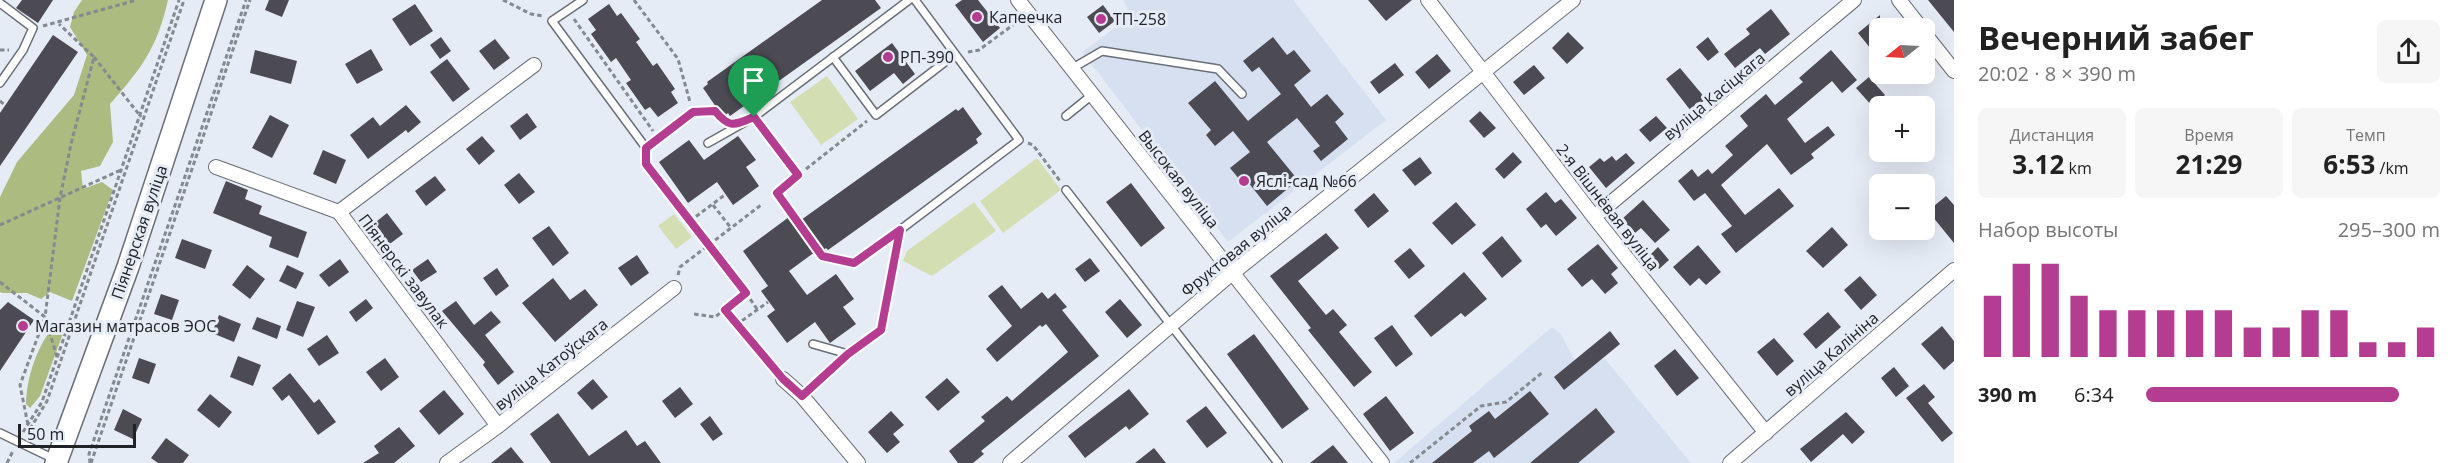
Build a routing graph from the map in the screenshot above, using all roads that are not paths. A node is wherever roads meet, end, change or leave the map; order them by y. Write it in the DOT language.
graph roads {
  1 [pos="216,0"];
  2 [pos="583,0"];
  3 [pos="909,0"];
  4 [pos="915,0"];
  5 [pos="1018,0"];
  6 [pos="1428,0"];
  7 [pos="1573,0"];
  8 [pos="1854,0"];
  9 [pos="1899,0"];
  10 [pos="0,3"];
  11 [pos="1913,18"];
  12 [pos="1935,47"];
  13 [pos="954,55"];
  14 [pos="833,57"];
  15 [pos="534,65"];
  16 [pos="1071,69"];
  17 [pos="1954,71"];
  18 [pos="1483,72"];
  19 [pos="0,82"];
  20 [pos="1242,94"];
  21 [pos="1092,96"];
  22 [pos="693,112"];
  23 [pos="1066,116"];
  24 [pos="754,117"];
  25 [pos="708,143"];
  26 [pos="216,167"];
  27 [pos="1066,190"];
  28 [pos="777,193"];
  29 [pos="339,212"];
  30 [pos="1594,217"];
  31 [pos="1954,270"];
  32 [pos="1232,273"];
  33 [pos="674,288"];
  34 [pos="1170,326"];
  35 [pos="813,344"];
  36 [pos="783,379"];
  37 [pos="498,426"];
  38 [pos="1766,432"];
  39 [pos="0,433"];
  40 [pos="58,462"];
  41 [pos="447,463"];
  42 [pos="858,463"];
  43 [pos="1010,463"];
  44 [pos="1278,463"];
  45 [pos="1382,463"];
  46 [pos="1730,463"];
  1 -- 40 [label="main road, Піянерская вуліца"];
  2 -- 22 [label="lane"];
  3 -- 14 [label="lane"];
  4 -- 13 [label="lane"];
  5 -- 16 [label="street, Высокая вуліца"];
  6 -- 18 [label="street, 2-я Вішнёвая вуліца"];
  7 -- 18 [label="street, Фруктовая вуліца"];
  8 -- 30 [label="street, вуліца Касіцкага"];
  9 -- 11 [label="street"];
  10 -- 19 [label="lane"];
  12 -- 17 [label="street"];
  13 -- 14 [label="lane"];
  13 -- 35 [label="lane"];
  14 -- 24 [label="lane"];
  15 -- 29 [label="street"];
  16 -- 20 [label="lane"];
  16 -- 21 [label="street, Высокая вуліца"];
  18 -- 30 [label="street, 2-я Вішнёвая вуліца"];
  18 -- 32 [label="street, Фруктовая вуліца"];
  21 -- 23 [label="lane"];
  21 -- 32 [label="street, Высокая вуліца"];
  24 -- 25 [label="lane"];
  24 -- 28 [label="lane"];
  26 -- 29 [label="street, Піянерскі завулак"];
  27 -- 34 [label="lane"];
  29 -- 37 [label="street, Піянерскі завулак"];
  30 -- 38 [label="street, 2-я Вішнёвая вуліца"];
  31 -- 38 [label="street, вуліца Калініна"];
  32 -- 34 [label="street, Фруктовая вуліца"];
  32 -- 45 [label="street, Высокая вуліца"];
  33 -- 37 [label="street, вуліца Катоўскага"];
  34 -- 43 [label="street, Фруктовая вуліца"];
  34 -- 44 [label="lane"];
  36 -- 42 [label="street"];
  37 -- 41 [label="street, вуліца Катоўскага"];
  38 -- 46 [label="street, вуліца Калініна"];
  39 -- 40 [label="lane"];
}
